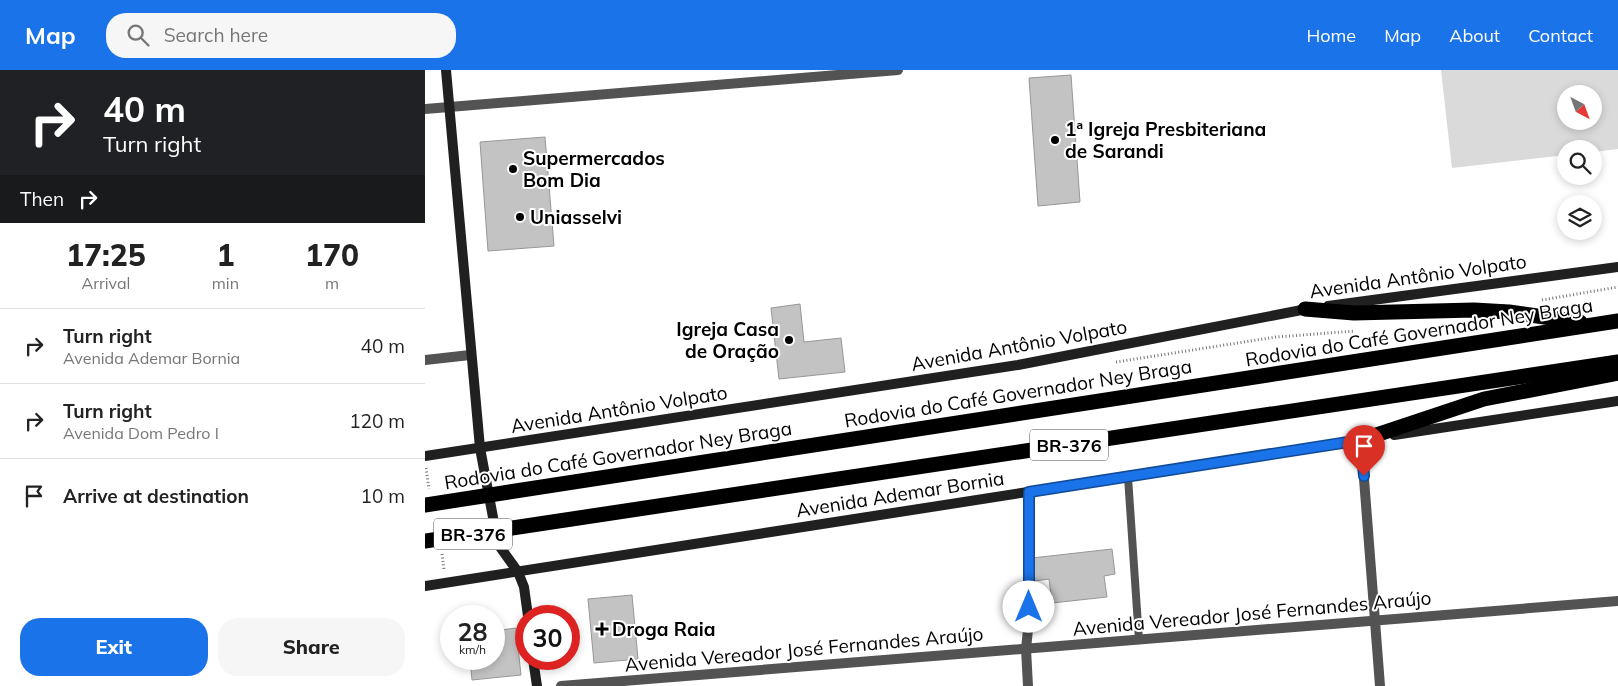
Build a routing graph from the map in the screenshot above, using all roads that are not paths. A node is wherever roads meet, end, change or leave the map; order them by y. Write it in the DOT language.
graph roads {
  1 [pos="445,70"];
  2 [pos="898,70"];
  3 [pos="808,73"];
  4 [pos="449,107"];
  5 [pos="425,109"];
  6 [pos="1618,267"];
  7 [pos="1305,309"];
  8 [pos="1618,321"];
  9 [pos="1598,324"];
  10 [pos="470,355"];
  11 [pos="425,360"];
  12 [pos="1618,362"];
  13 [pos="1618,373"];
  14 [pos="1618,400"];
  15 [pos="1361,440"];
  16 [pos="480,448"];
  17 [pos="425,456"];
  18 [pos="1128,477"];
  19 [pos="1029,492"];
  20 [pos="425,505"];
  21 [pos="425,541"];
  22 [pos="518,572"];
  23 [pos="425,586"];
  24 [pos="1618,601"];
  25 [pos="526,605"];
  26 [pos="1375,621"];
  27 [pos="1139,640"];
  28 [pos="1026,649"];
  29 [pos="535,670"];
  30 [pos="537,686"];
  31 [pos="561,686"];
  32 [pos="1029,686"];
  33 [pos="1380,686"];
  1 -- 4 [label="street"];
  2 -- 3 [label="street"];
  3 -- 4 [label="street"];
  4 -- 5 [label="street"];
  4 -- 10 [label="street"];
  6 -- 7 [label="street, Avenida Antônio Volpato"];
  7 -- 9 [label="highway"];
  7 -- 16 [label="street, Avenida Antônio Volpato"];
  8 -- 9 [label="highway, Rodovia do Café Governador Ney Braga / BR-376"];
  9 -- 20 [label="highway, Rodovia do Café Governador Ney Braga / BR-376"];
  10 -- 11 [label="street"];
  10 -- 16 [label="street"];
  12 -- 21 [label="highway, BR-376"];
  13 -- 15 [label="highway"];
  14 -- 15 [label="street, Avenida Ademar Bornia"];
  15 -- 18 [label="street, Avenida Ademar Bornia"];
  15 -- 26 [label="street"];
  16 -- 17 [label="street, Avenida Antônio Volpato"];
  16 -- 22 [label="street"];
  18 -- 19 [label="street, Avenida Ademar Bornia"];
  18 -- 27 [label="lane"];
  19 -- 22 [label="street, Avenida Ademar Bornia"];
  19 -- 28 [label="street"];
  22 -- 23 [label="street, Avenida Ademar Bornia"];
  22 -- 25 [label="street"];
  24 -- 26 [label="street, Avenida Vereador José Fernandes Araújo"];
  26 -- 27 [label="street, Avenida Vereador José Fernandes Araújo"];
  26 -- 33 [label="street"];
  27 -- 28 [label="street, Avenida Vereador José Fernandes Araújo"];
  28 -- 31 [label="street, Avenida Vereador José Fernandes Araújo"];
  28 -- 32 [label="street"];
  29 -- 30 [label="street"];
}
